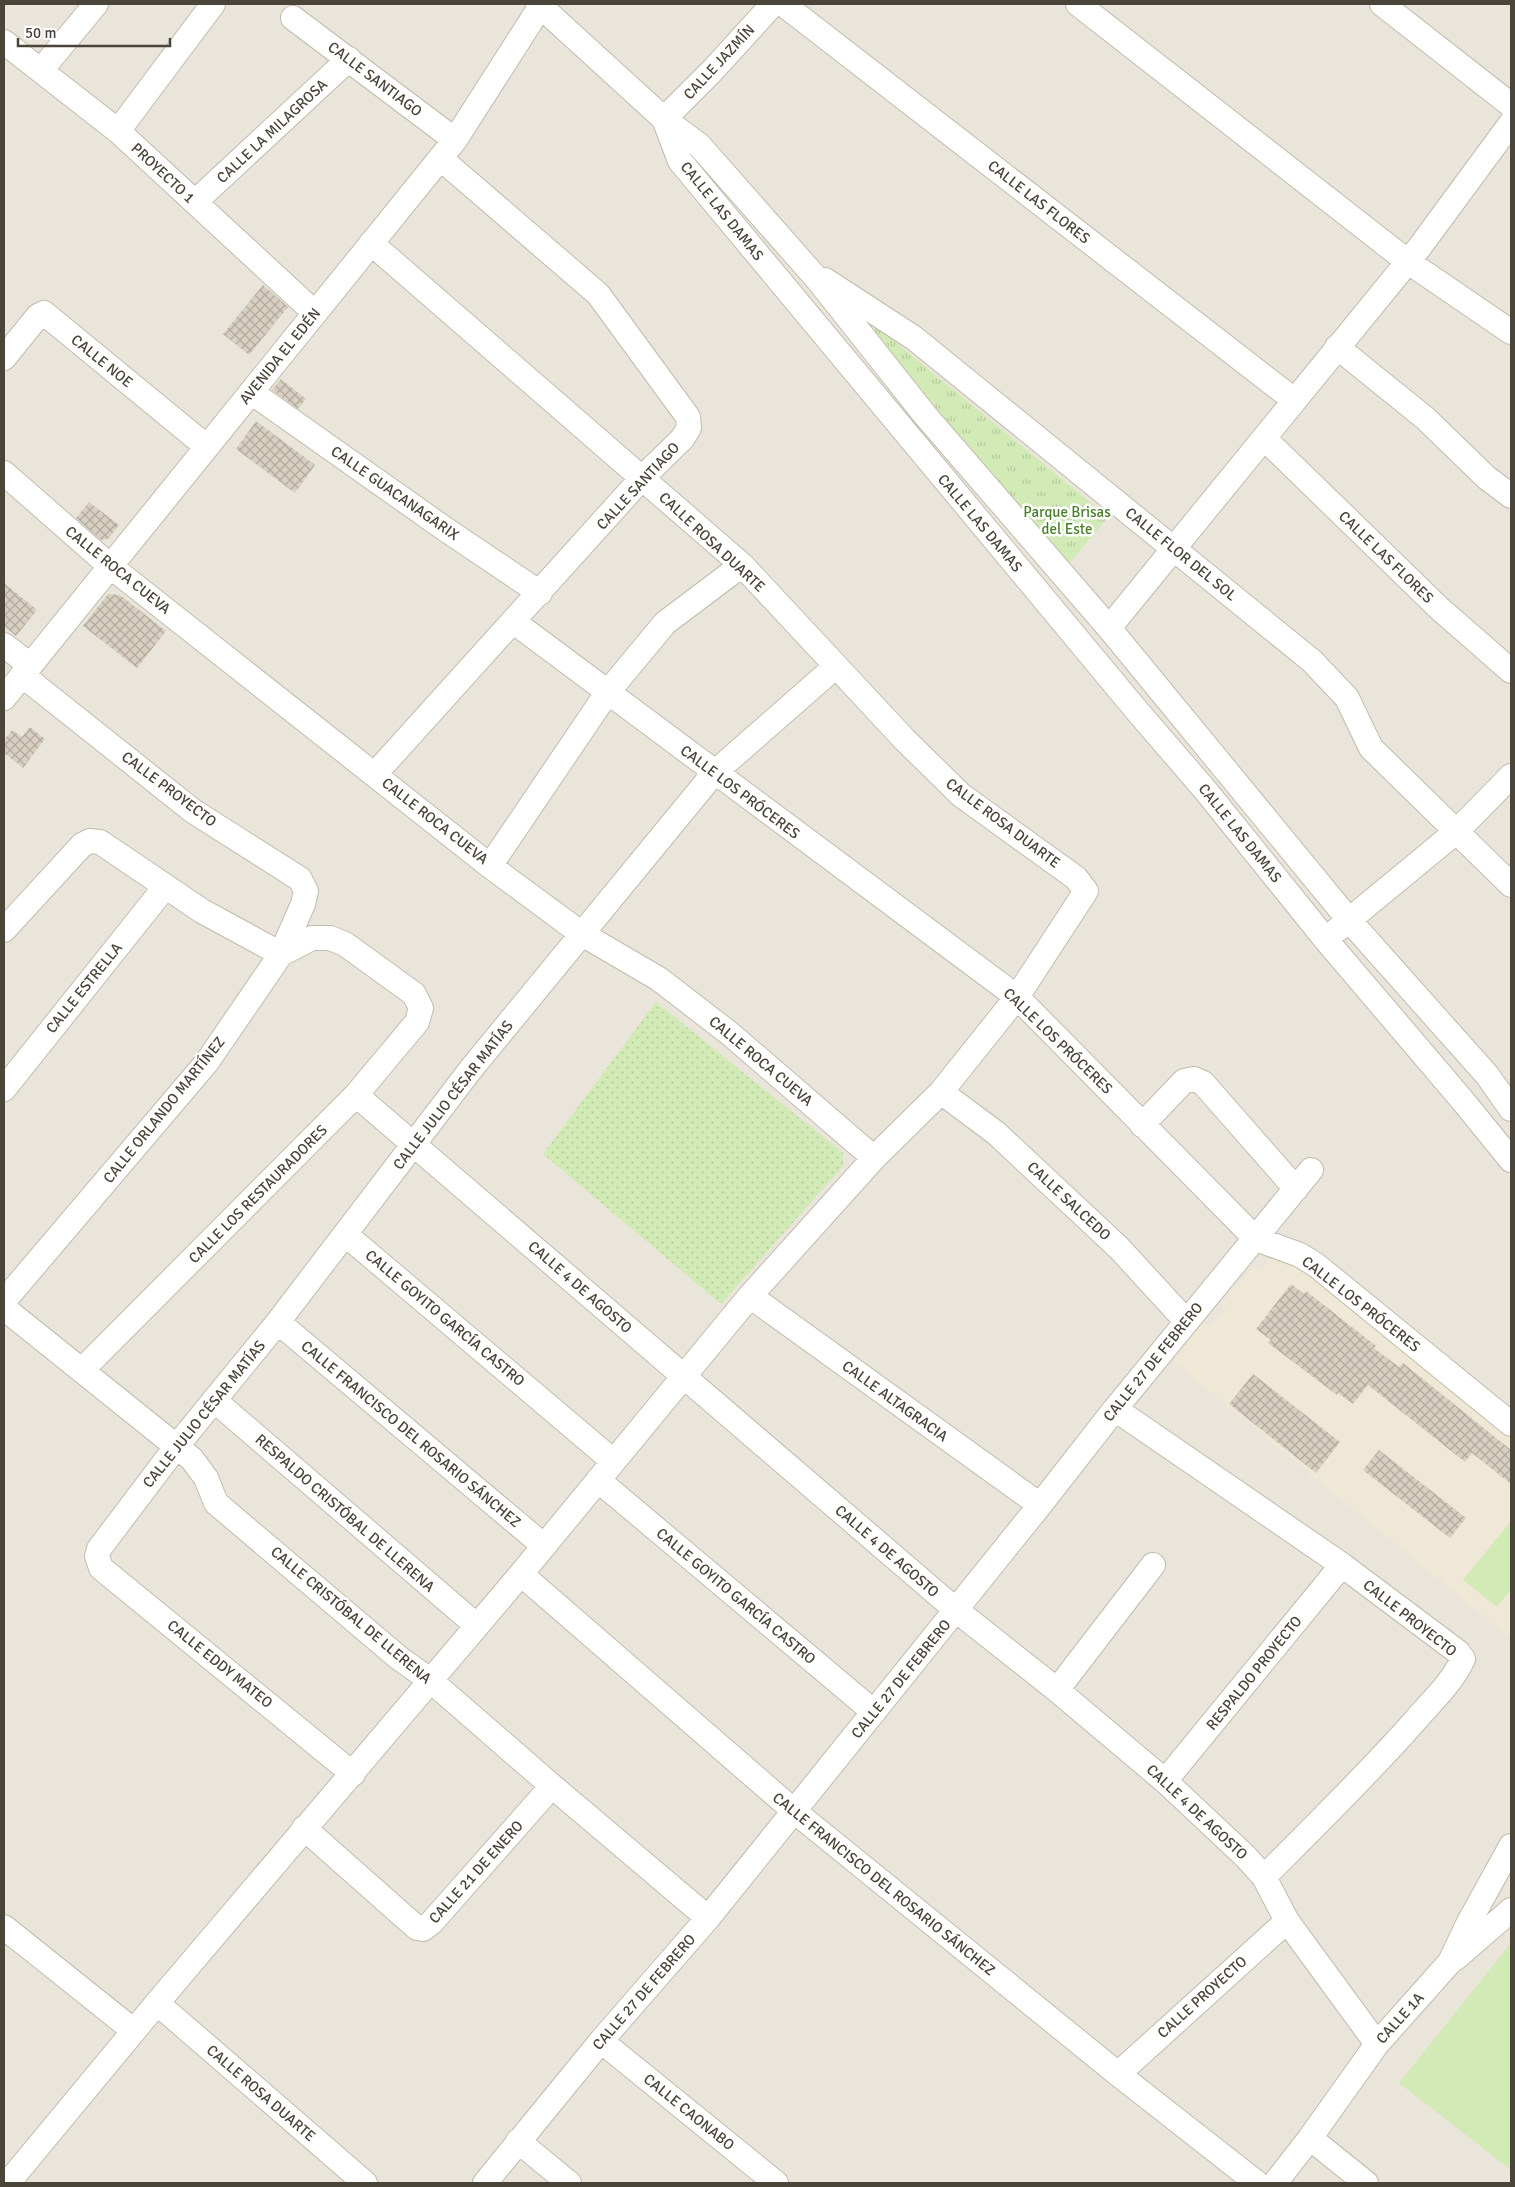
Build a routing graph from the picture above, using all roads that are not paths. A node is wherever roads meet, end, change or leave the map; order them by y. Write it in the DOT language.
graph roads {
  1 [pos="96,4"];
  2 [pos="213,4"];
  3 [pos="540,4"];
  4 [pos="773,4"];
  5 [pos="783,4"];
  6 [pos="1078,4"];
  7 [pos="1382,4"];
  8 [pos="293,18"];
  9 [pos="4,42"];
  10 [pos="349,59"];
  11 [pos="42,69"];
  12 [pos="1511,105"];
  13 [pos="664,119"];
  14 [pos="1511,123"];
  15 [pos="118,131"];
  16 [pos="456,140"];
  17 [pos="440,158"];
  18 [pos="195,202"];
  19 [pos="371,244"];
  20 [pos="1407,261"];
  21 [pos="807,268"];
  22 [pos="315,313"];
  23 [pos="1511,332"];
  24 [pos="1337,348"];
  25 [pos="4,358"];
  26 [pos="251,392"];
  27 [pos="1294,400"];
  28 [pos="1264,438"];
  29 [pos="207,447"];
  30 [pos="4,473"];
  31 [pos="642,478"];
  32 [pos="1511,496"];
  33 [pos="1174,548"];
  34 [pos="742,565"];
  35 [pos="110,566"];
  36 [pos="540,593"];
  37 [pos="514,622"];
  38 [pos="1109,628"];
  39 [pos="4,644"];
  40 [pos="835,667"];
  41 [pos="26,670"];
  42 [pos="1511,671"];
  43 [pos="607,693"];
  44 [pos="4,698"];
  45 [pos="1229,772"];
  46 [pos="714,773"];
  47 [pos="375,774"];
  48 [pos="1511,776"];
  49 [pos="1206,791"];
  50 [pos="1457,831"];
  51 [pos="490,866"];
  52 [pos="1511,885"];
  53 [pos="165,887"];
  54 [pos="303,904"];
  55 [pos="1349,920"];
  56 [pos="4,930"];
  57 [pos="582,934"];
  58 [pos="1326,940"];
  59 [pos="281,954"];
  60 [pos="1017,998"];
  61 [pos="4,1089"];
  62 [pos="940,1092"];
  63 [pos="356,1095"];
  64 [pos="1511,1110"];
  65 [pos="1142,1125"];
  66 [pos="414,1144"];
  67 [pos="874,1158"];
  68 [pos="1511,1160"];
  69 [pos="1311,1170"];
  70 [pos="1296,1189"];
  71 [pos="345,1234"];
  72 [pos="1256,1239"];
  73 [pos="750,1296"];
  74 [pos="4,1301"];
  75 [pos="4,1308"];
  76 [pos="1186,1321"];
  77 [pos="278,1322"];
  78 [pos="82,1370"];
  79 [pos="684,1376"];
  80 [pos="214,1400"];
  81 [pos="1115,1408"];
  82 [pos="1511,1424"];
  83 [pos="176,1447"];
  84 [pos="614,1461"];
  85 [pos="598,1480"];
  86 [pos="1040,1505"];
  87 [pos="544,1546"];
  88 [pos="99,1549"];
  89 [pos="1152,1565"];
  90 [pos="1342,1565"];
  91 [pos="521,1574"];
  92 [pos="956,1610"];
  93 [pos="476,1626"];
  94 [pos="430,1680"];
  95 [pos="1056,1690"];
  96 [pos="874,1712"];
  97 [pos="353,1774"];
  98 [pos="1165,1781"];
  99 [pos="552,1786"];
  100 [pos="794,1812"];
  101 [pos="304,1828"];
  102 [pos="1511,1846"];
  103 [pos="1264,1877"];
  104 [pos="1511,1910"];
  105 [pos="708,1918"];
  106 [pos="1287,1921"];
  107 [pos="4,1927"];
  108 [pos="1450,1962"];
  109 [pos="158,2003"];
  110 [pos="134,2031"];
  111 [pos="601,2041"];
  112 [pos="1376,2044"];
  113 [pos="1118,2074"];
  114 [pos="1310,2138"];
  115 [pos="518,2141"];
  116 [pos="8,2183"];
  117 [pos="366,2183"];
  118 [pos="485,2183"];
  119 [pos="569,2183"];
  120 [pos="776,2183"];
  121 [pos="1257,2183"];
  122 [pos="1276,2183"];
  123 [pos="1366,2183"];
  1 -- 11 [label="street"];
  2 -- 15 [label="street"];
  3 -- 13 [label="street"];
  3 -- 16 [label="street, AVENIDA EL EDÉN"];
  4 -- 13 [label="street, CALLE JAZMÍN"];
  5 -- 27 [label="street, CALLE LAS FLORES"];
  6 -- 20 [label="street"];
  7 -- 12 [label="street"];
  8 -- 10 [label="street, CALLE SANTIAGO"];
  9 -- 11 [label="street, PROYECTO 1"];
  10 -- 16 [label="street, CALLE SANTIAGO"];
  10 -- 18 [label="street, CALLE LA MILAGROSA"];
  11 -- 15 [label="street, PROYECTO 1"];
  13 -- 21 [label="street, CALLE LAS DAMAS"];
  13 -- 49 [label="street, CALLE LAS DAMAS"];
  14 -- 20 [label="street"];
  15 -- 18 [label="street, PROYECTO 1"];
  16 -- 17 [label="street, AVENIDA EL EDÉN"];
  17 -- 19 [label="street, AVENIDA EL EDÉN"];
  17 -- 31 [label="street, CALLE SANTIAGO"];
  18 -- 22 [label="street, PROYECTO 1"];
  19 -- 22 [label="street, AVENIDA EL EDÉN"];
  19 -- 31 [label="street, CALLE ROSA DUARTE"];
  20 -- 23 [label="street"];
  20 -- 24 [label="street"];
  21 -- 33 [label="street, CALLE FLOR DEL SOL"];
  21 -- 38 [label="street, CALLE LAS DAMAS"];
  22 -- 26 [label="street, AVENIDA EL EDÉN"];
  24 -- 27 [label="street"];
  24 -- 32 [label="street"];
  25 -- 29 [label="street, CALLE NOE"];
  26 -- 29 [label="street, AVENIDA EL EDÉN"];
  26 -- 36 [label="street, CALLE GUACANAGARIX"];
  27 -- 28 [label="street"];
  28 -- 33 [label="street"];
  28 -- 42 [label="street, CALLE LAS FLORES"];
  29 -- 35 [label="street, AVENIDA EL EDÉN"];
  30 -- 35 [label="street, CALLE ROCA CUEVA"];
  31 -- 34 [label="street, CALLE ROSA DUARTE"];
  31 -- 36 [label="street, CALLE SANTIAGO"];
  33 -- 38 [label="street"];
  33 -- 50 [label="street, CALLE FLOR DEL SOL"];
  34 -- 40 [label="street, CALLE ROSA DUARTE"];
  34 -- 43 [label="street"];
  35 -- 41 [label="street, AVENIDA EL EDÉN"];
  35 -- 47 [label="street, CALLE ROCA CUEVA"];
  36 -- 37 [label="street, CALLE SANTIAGO"];
  37 -- 43 [label="street, CALLE LOS PRÓCERES"];
  37 -- 47 [label="street, CALLE SANTIAGO"];
  38 -- 45 [label="street, CALLE LAS DAMAS"];
  39 -- 41 [label="street, CALLE PROYECTO"];
  40 -- 46 [label="street, CALLE JULIO CÉSAR MATÍAS"];
  40 -- 60 [label="street, CALLE ROSA DUARTE"];
  41 -- 44 [label="street, AVENIDA EL EDÉN"];
  41 -- 54 [label="street, CALLE PROYECTO"];
  43 -- 46 [label="street, CALLE LOS PRÓCERES"];
  43 -- 51 [label="street"];
  45 -- 49 [label="street"];
  45 -- 55 [label="street, CALLE LAS DAMAS"];
  46 -- 57 [label="street, CALLE JULIO CÉSAR MATÍAS"];
  46 -- 60 [label="street, CALLE LOS PRÓCERES"];
  47 -- 51 [label="street, CALLE ROCA CUEVA"];
  48 -- 50 [label="street"];
  49 -- 58 [label="street, CALLE LAS DAMAS"];
  50 -- 52 [label="street, CALLE FLOR DEL SOL"];
  50 -- 55 [label="street"];
  51 -- 57 [label="street, CALLE ROCA CUEVA"];
  53 -- 56 [label="street"];
  53 -- 59 [label="street"];
  53 -- 61 [label="street, CALLE ESTRELLA"];
  54 -- 59 [label="street, CALLE ORLANDO MARTÍNEZ"];
  55 -- 58 [label="street"];
  55 -- 64 [label="street, CALLE LAS DAMAS"];
  57 -- 66 [label="street, CALLE JULIO CÉSAR MATÍAS"];
  57 -- 67 [label="street, CALLE ROCA CUEVA"];
  58 -- 68 [label="street, CALLE LAS DAMAS"];
  59 -- 63 [label="street, CALLE LOS RESTAURADORES"];
  59 -- 74 [label="street, CALLE ORLANDO MARTÍNEZ"];
  60 -- 62 [label="street"];
  60 -- 65 [label="street, CALLE LOS PRÓCERES"];
  62 -- 67 [label="street"];
  62 -- 76 [label="street, CALLE SALCEDO"];
  63 -- 66 [label="street, CALLE 4 DE AGOSTO"];
  63 -- 78 [label="street, CALLE LOS RESTAURADORES"];
  65 -- 70 [label="street"];
  65 -- 72 [label="street, CALLE LOS PRÓCERES"];
  66 -- 71 [label="street, CALLE JULIO CÉSAR MATÍAS"];
  66 -- 79 [label="street, CALLE 4 DE AGOSTO"];
  67 -- 73 [label="street"];
  69 -- 70 [label="street, CALLE 27 DE FEBRERO"];
  70 -- 72 [label="street, CALLE 27 DE FEBRERO"];
  71 -- 77 [label="street, CALLE JULIO CÉSAR MATÍAS"];
  71 -- 84 [label="street, CALLE GOYITO GARCÍA CASTRO"];
  72 -- 76 [label="street, CALLE 27 DE FEBRERO"];
  72 -- 82 [label="street, CALLE LOS PRÓCERES"];
  73 -- 79 [label="street"];
  73 -- 86 [label="street, CALLE ALTAGRACIA"];
  75 -- 78 [label="street, CALLE CRISTÓBAL DE LLERENA"];
  76 -- 81 [label="street, CALLE 27 DE FEBRERO"];
  77 -- 80 [label="street, CALLE JULIO CÉSAR MATÍAS"];
  77 -- 87 [label="street, CALLE FRANCISCO DEL ROSARIO SÁNCHEZ"];
  78 -- 83 [label="street, CALLE CRISTÓBAL DE LLERENA"];
  79 -- 84 [label="street"];
  79 -- 92 [label="street, CALLE 4 DE AGOSTO"];
  80 -- 83 [label="street, CALLE JULIO CÉSAR MATÍAS"];
  80 -- 93 [label="street, RESPALDO CRISTÓBAL DE LLERENA"];
  81 -- 86 [label="street, CALLE 27 DE FEBRERO"];
  81 -- 90 [label="street, CALLE PROYECTO"];
  83 -- 88 [label="street, CALLE JULIO CÉSAR MATÍAS"];
  83 -- 94 [label="street, CALLE CRISTÓBAL DE LLERENA"];
  84 -- 85 [label="street"];
  85 -- 87 [label="street"];
  85 -- 96 [label="street, CALLE GOYITO GARCÍA CASTRO"];
  86 -- 92 [label="street, CALLE 27 DE FEBRERO"];
  87 -- 91 [label="street"];
  88 -- 97 [label="street, CALLE EDDY MATEO"];
  89 -- 95 [label="street"];
  90 -- 98 [label="street, RESPALDO PROYECTO"];
  90 -- 103 [label="street, CALLE PROYECTO"];
  91 -- 93 [label="street"];
  91 -- 100 [label="street, CALLE FRANCISCO DEL ROSARIO SÁNCHEZ"];
  92 -- 95 [label="street, CALLE 4 DE AGOSTO"];
  92 -- 96 [label="street, CALLE 27 DE FEBRERO"];
  93 -- 94 [label="street"];
  94 -- 97 [label="street"];
  94 -- 99 [label="street, CALLE CRISTÓBAL DE LLERENA"];
  95 -- 98 [label="street, CALLE 4 DE AGOSTO"];
  96 -- 100 [label="street, CALLE 27 DE FEBRERO"];
  97 -- 101 [label="street"];
  98 -- 103 [label="street, CALLE 4 DE AGOSTO"];
  99 -- 101 [label="street, CALLE 21 DE ENERO"];
  99 -- 105 [label="street, CALLE CRISTÓBAL DE LLERENA"];
  100 -- 105 [label="street, CALLE 27 DE FEBRERO"];
  100 -- 113 [label="street, CALLE FRANCISCO DEL ROSARIO SÁNCHEZ"];
  101 -- 109 [label="street"];
  102 -- 108 [label="street, CALLE 1A"];
  103 -- 106 [label="street, CALLE 4 DE AGOSTO"];
  104 -- 108 [label="street"];
  105 -- 111 [label="street, CALLE 27 DE FEBRERO"];
  106 -- 112 [label="street, CALLE 4 DE AGOSTO"];
  106 -- 113 [label="street, CALLE PROYECTO"];
  107 -- 110 [label="street"];
  108 -- 112 [label="street, CALLE 1A"];
  109 -- 110 [label="street"];
  109 -- 117 [label="street, CALLE ROSA DUARTE"];
  110 -- 116 [label="street"];
  111 -- 115 [label="street, CALLE 27 DE FEBRERO"];
  111 -- 120 [label="street, CALLE CAONABO"];
  112 -- 114 [label="street, CALLE 1A"];
  113 -- 121 [label="street, CALLE FRANCISCO DEL ROSARIO SÁNCHEZ"];
  114 -- 122 [label="street, CALLE 1A"];
  114 -- 123 [label="street"];
  115 -- 118 [label="street, CALLE 27 DE FEBRERO"];
  115 -- 119 [label="street"];
}
